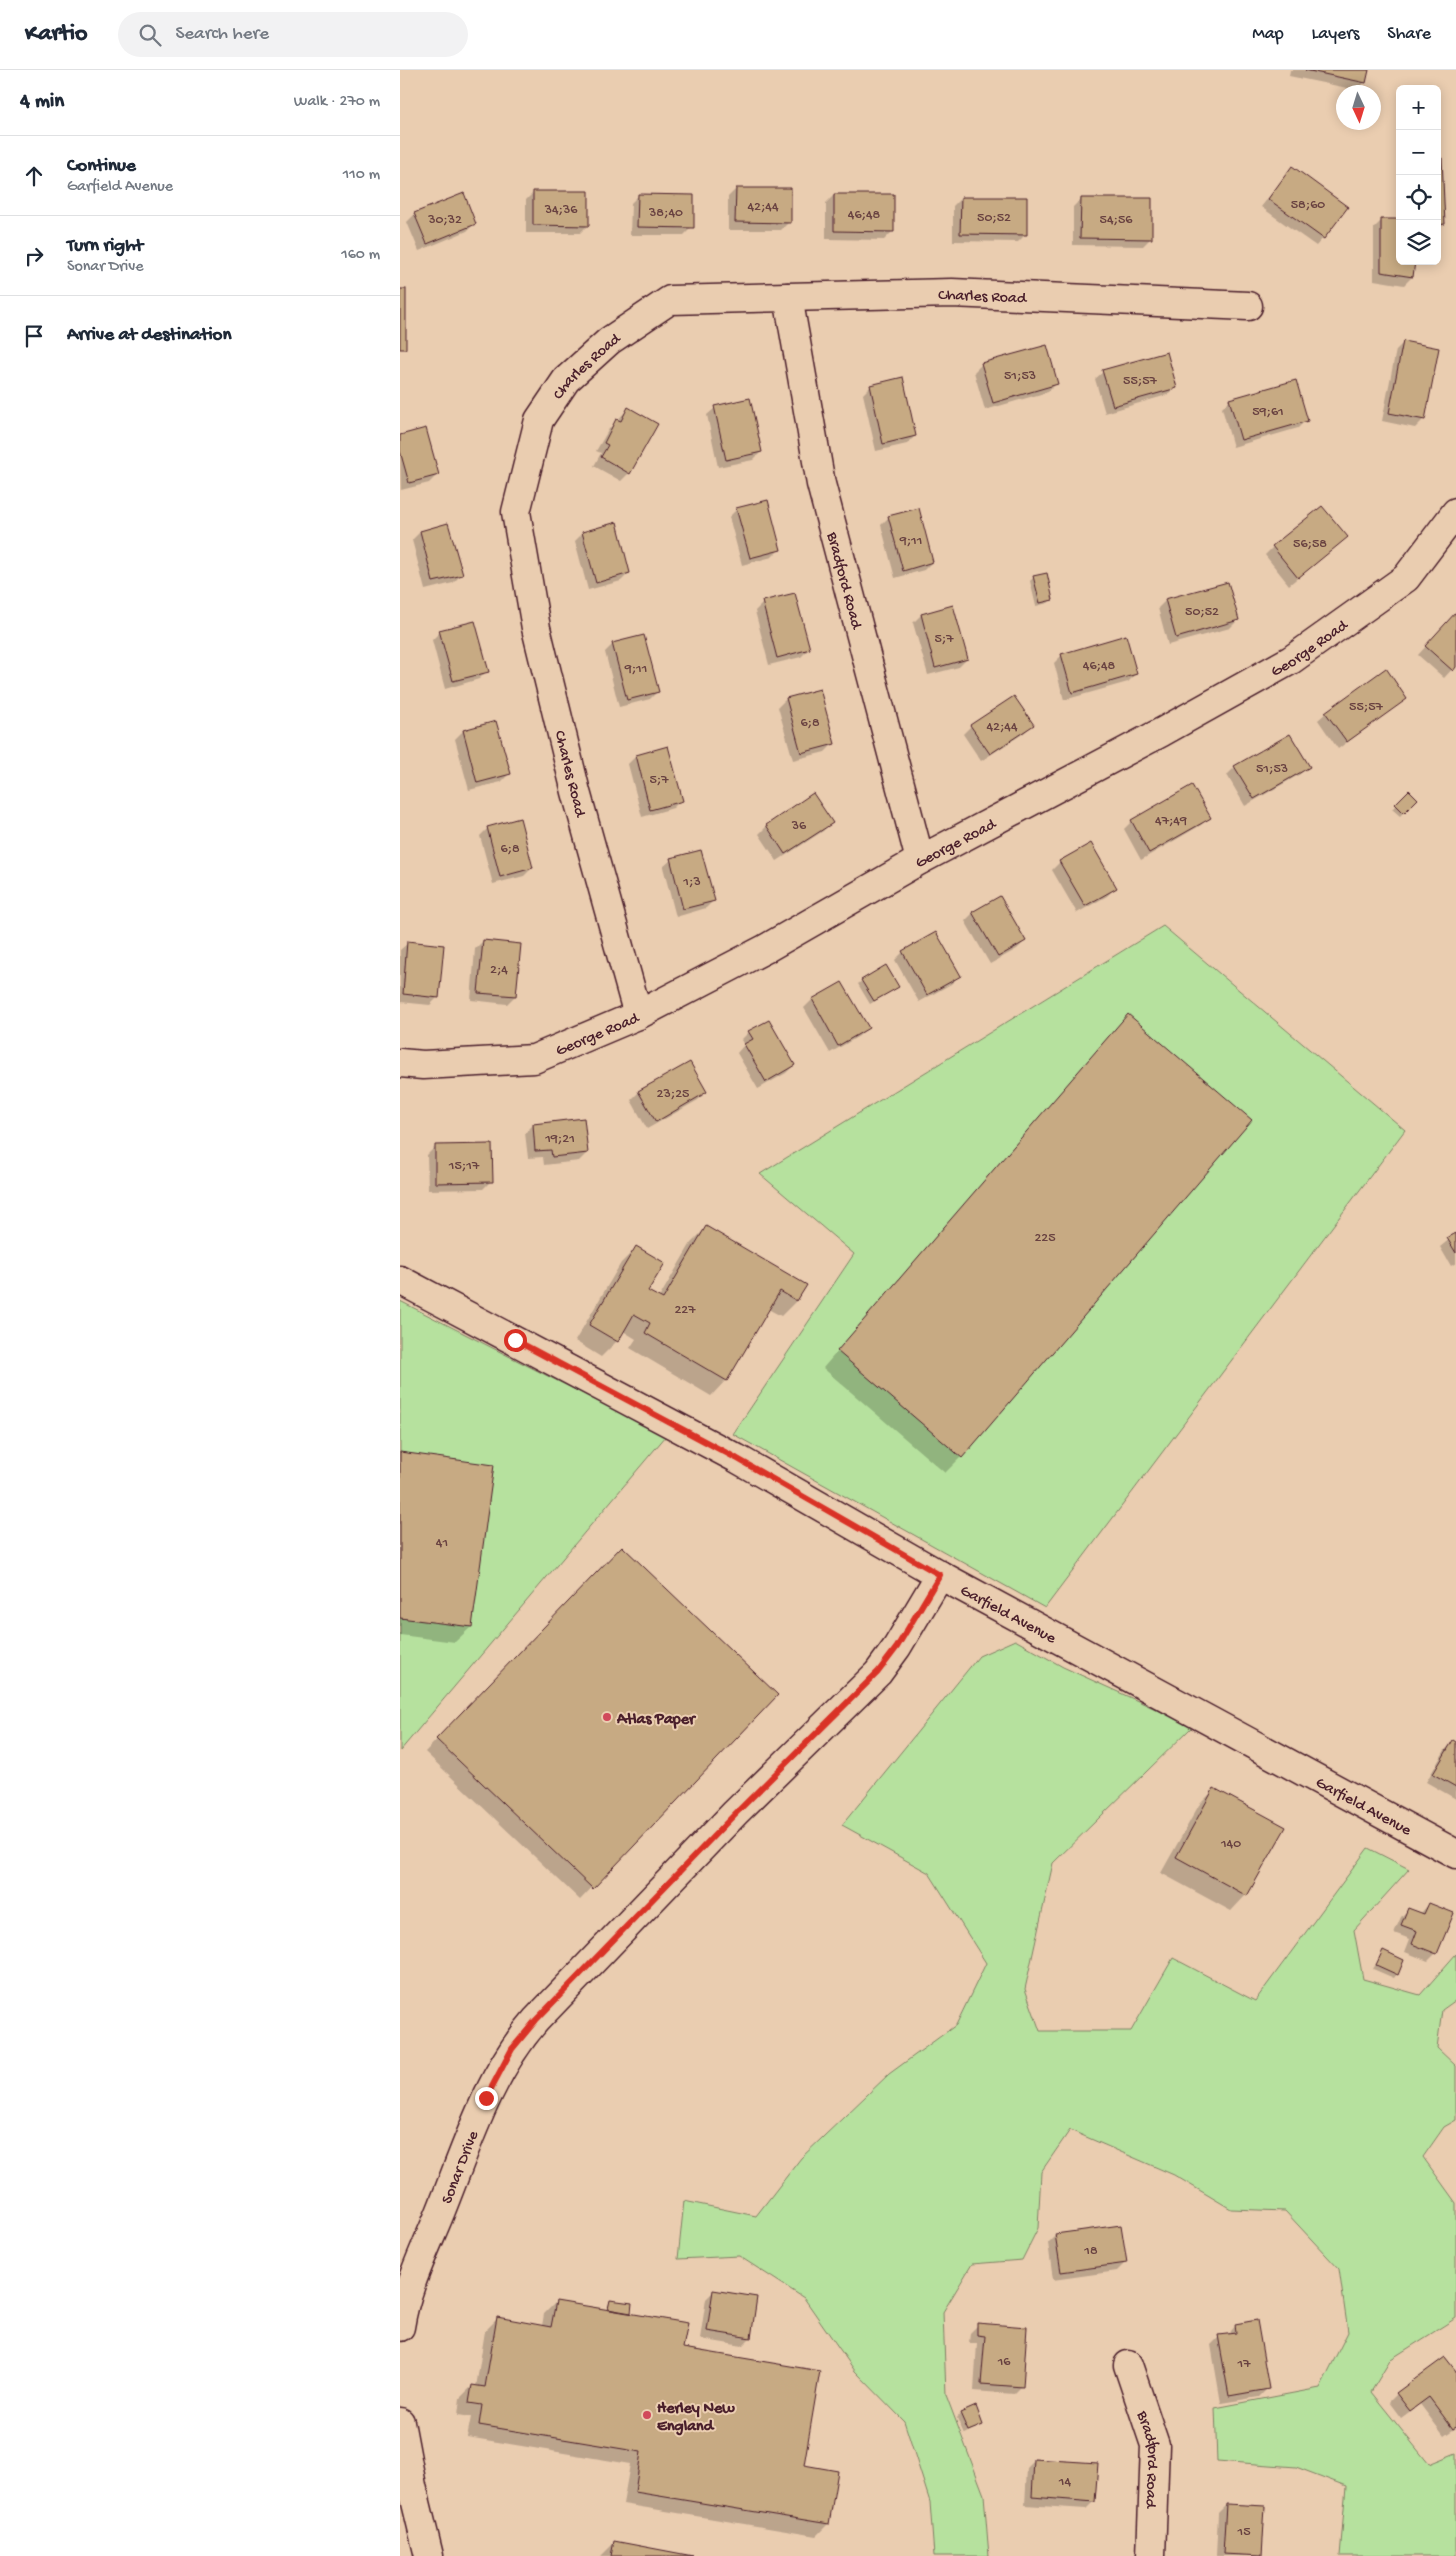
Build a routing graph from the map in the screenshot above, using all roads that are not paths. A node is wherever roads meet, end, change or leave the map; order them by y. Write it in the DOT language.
graph roads {
  1 [pos="788,297"];
  2 [pos="1248,306"];
  3 [pos="1456,512"];
  4 [pos="920,860"];
  5 [pos="638,1015"];
  6 [pos="400,1063"];
  7 [pos="400,1280"];
  8 [pos="940,1575"];
  9 [pos="1456,1854"];
  10 [pos="400,2327"];
  11 [pos="1128,2365"];
  12 [pos="400,2422"];
  13 [pos="429,2556"];
  14 [pos="1151,2556"];
  1 -- 2 [label="street, Charles Road"];
  1 -- 4 [label="street, Bradford Road"];
  1 -- 5 [label="street, Charles Road"];
  3 -- 4 [label="street, George Road"];
  4 -- 5 [label="street, George Road"];
  5 -- 6 [label="street, George Road"];
  7 -- 8 [label="street, Garfield Avenue"];
  8 -- 9 [label="street, Garfield Avenue"];
  8 -- 10 [label="street, Sonar Drive"];
  11 -- 14 [label="street, Bradford Road"];
  12 -- 13 [label="street"];
}
